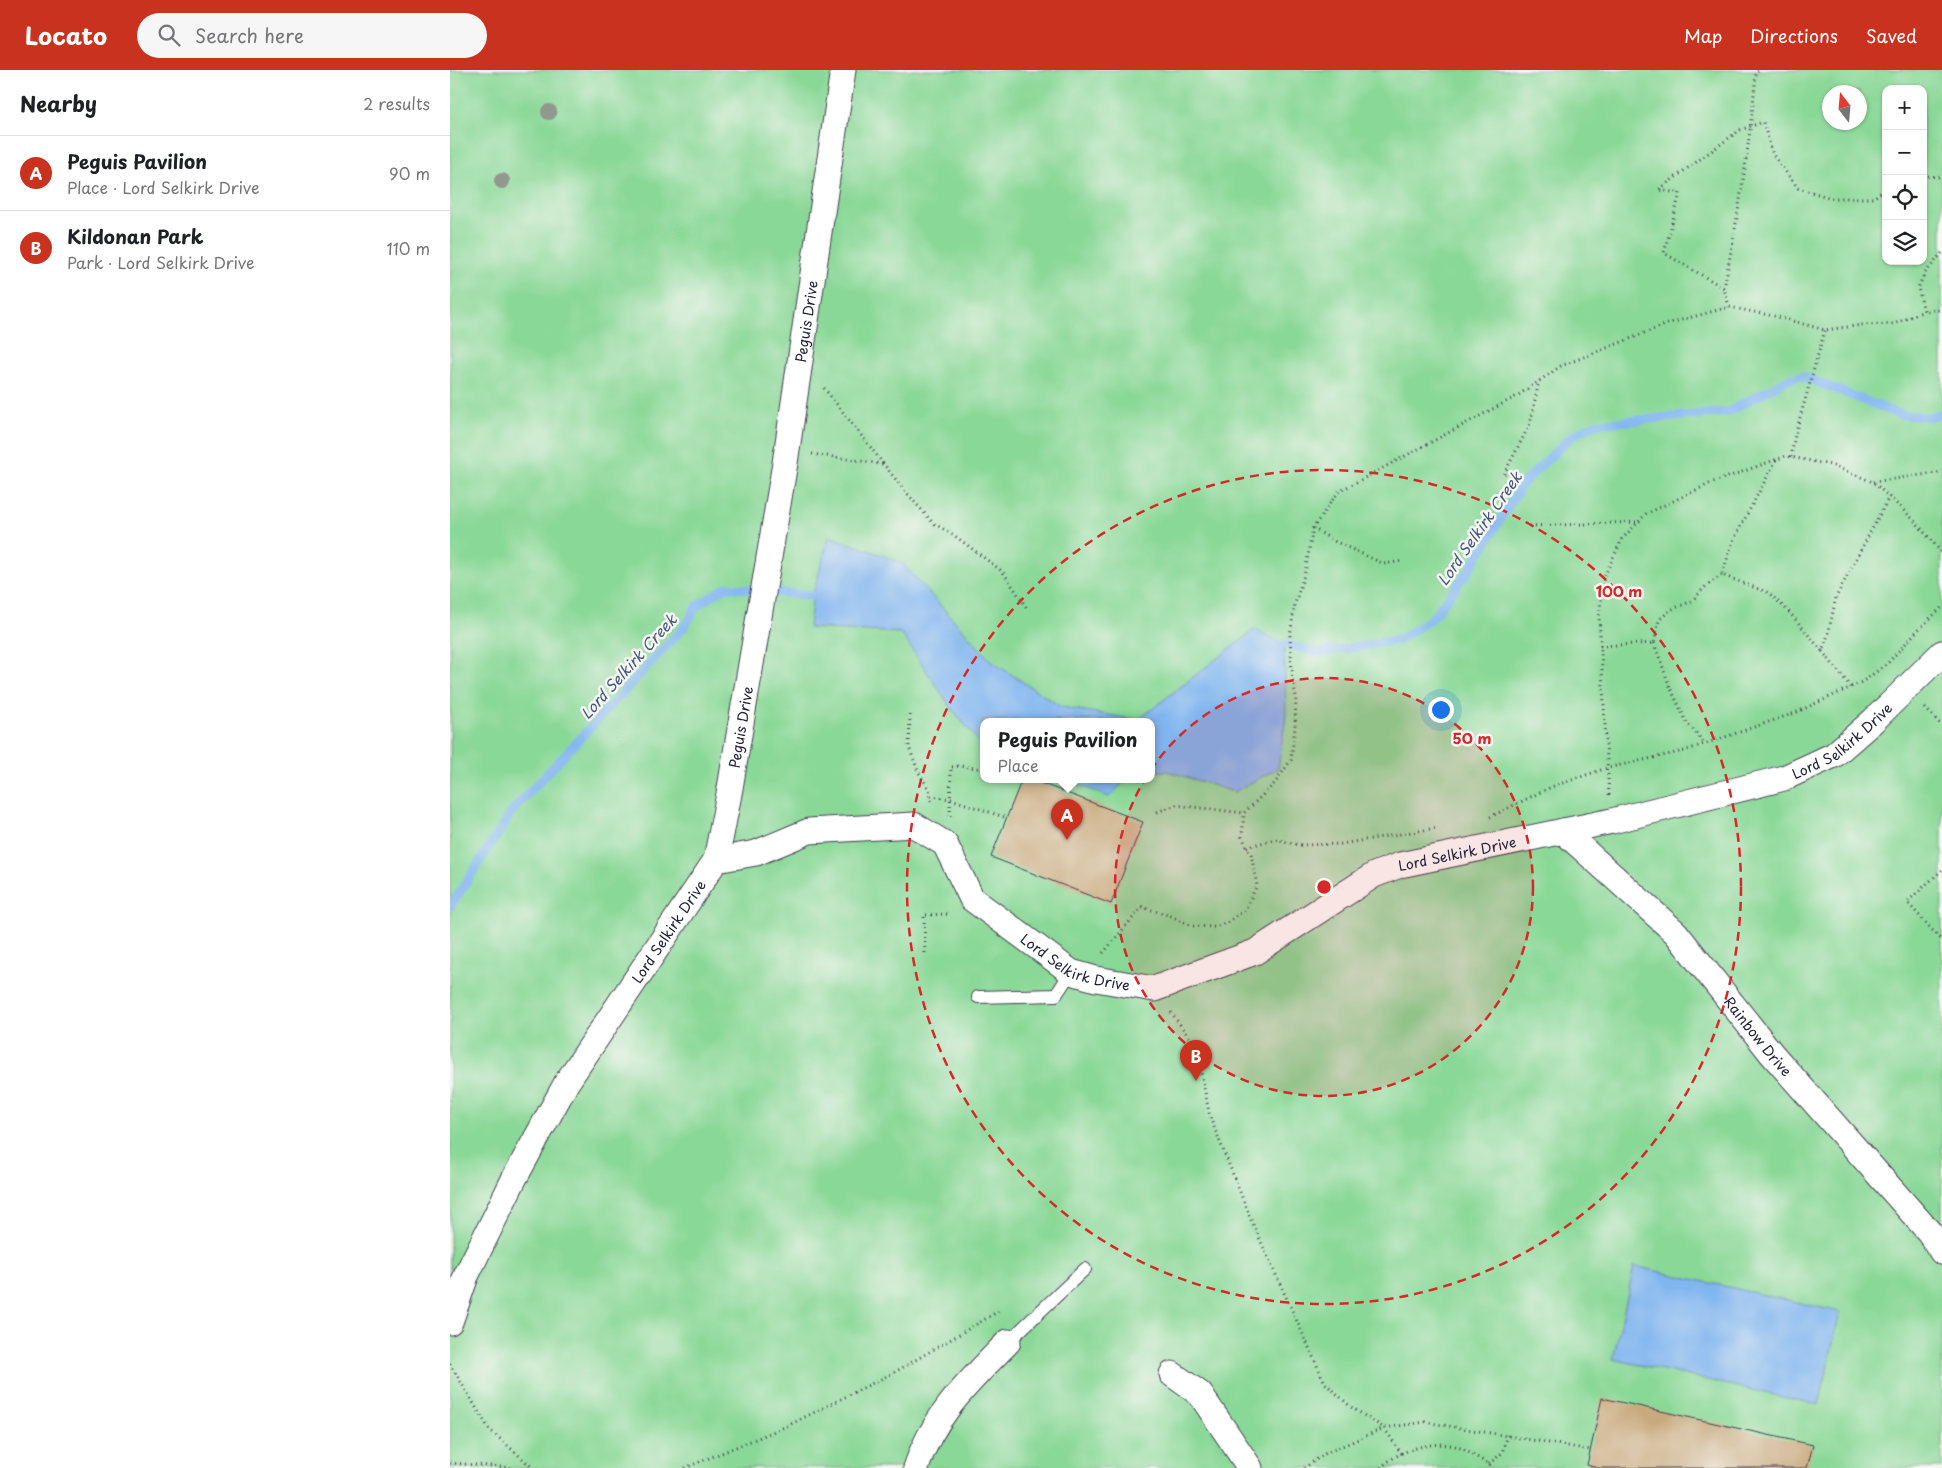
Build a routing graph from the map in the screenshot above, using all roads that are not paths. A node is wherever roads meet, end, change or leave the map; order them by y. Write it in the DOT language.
graph roads {
  1 [pos="843,70"];
  2 [pos="1942,653"];
  3 [pos="1563,831"];
  4 [pos="716,860"];
  5 [pos="1071,972"];
  6 [pos="978,997"];
  7 [pos="1942,1252"];
  8 [pos="1085,1269"];
  9 [pos="450,1322"];
  10 [pos="1008,1342"];
  11 [pos="1172,1374"];
  12 [pos="916,1468"];
  13 [pos="1250,1468"];
  1 -- 4 [label="street, Peguis Drive"];
  2 -- 3 [label="street, Lord Selkirk Drive"];
  3 -- 5 [label="street, Lord Selkirk Drive"];
  3 -- 7 [label="street, Rainbow Drive"];
  4 -- 5 [label="street, Lord Selkirk Drive"];
  4 -- 9 [label="street, Lord Selkirk Drive"];
  5 -- 6 [label="lane"];
  8 -- 10 [label="lane"];
  10 -- 12 [label="street"];
  11 -- 13 [label="street"];
}
